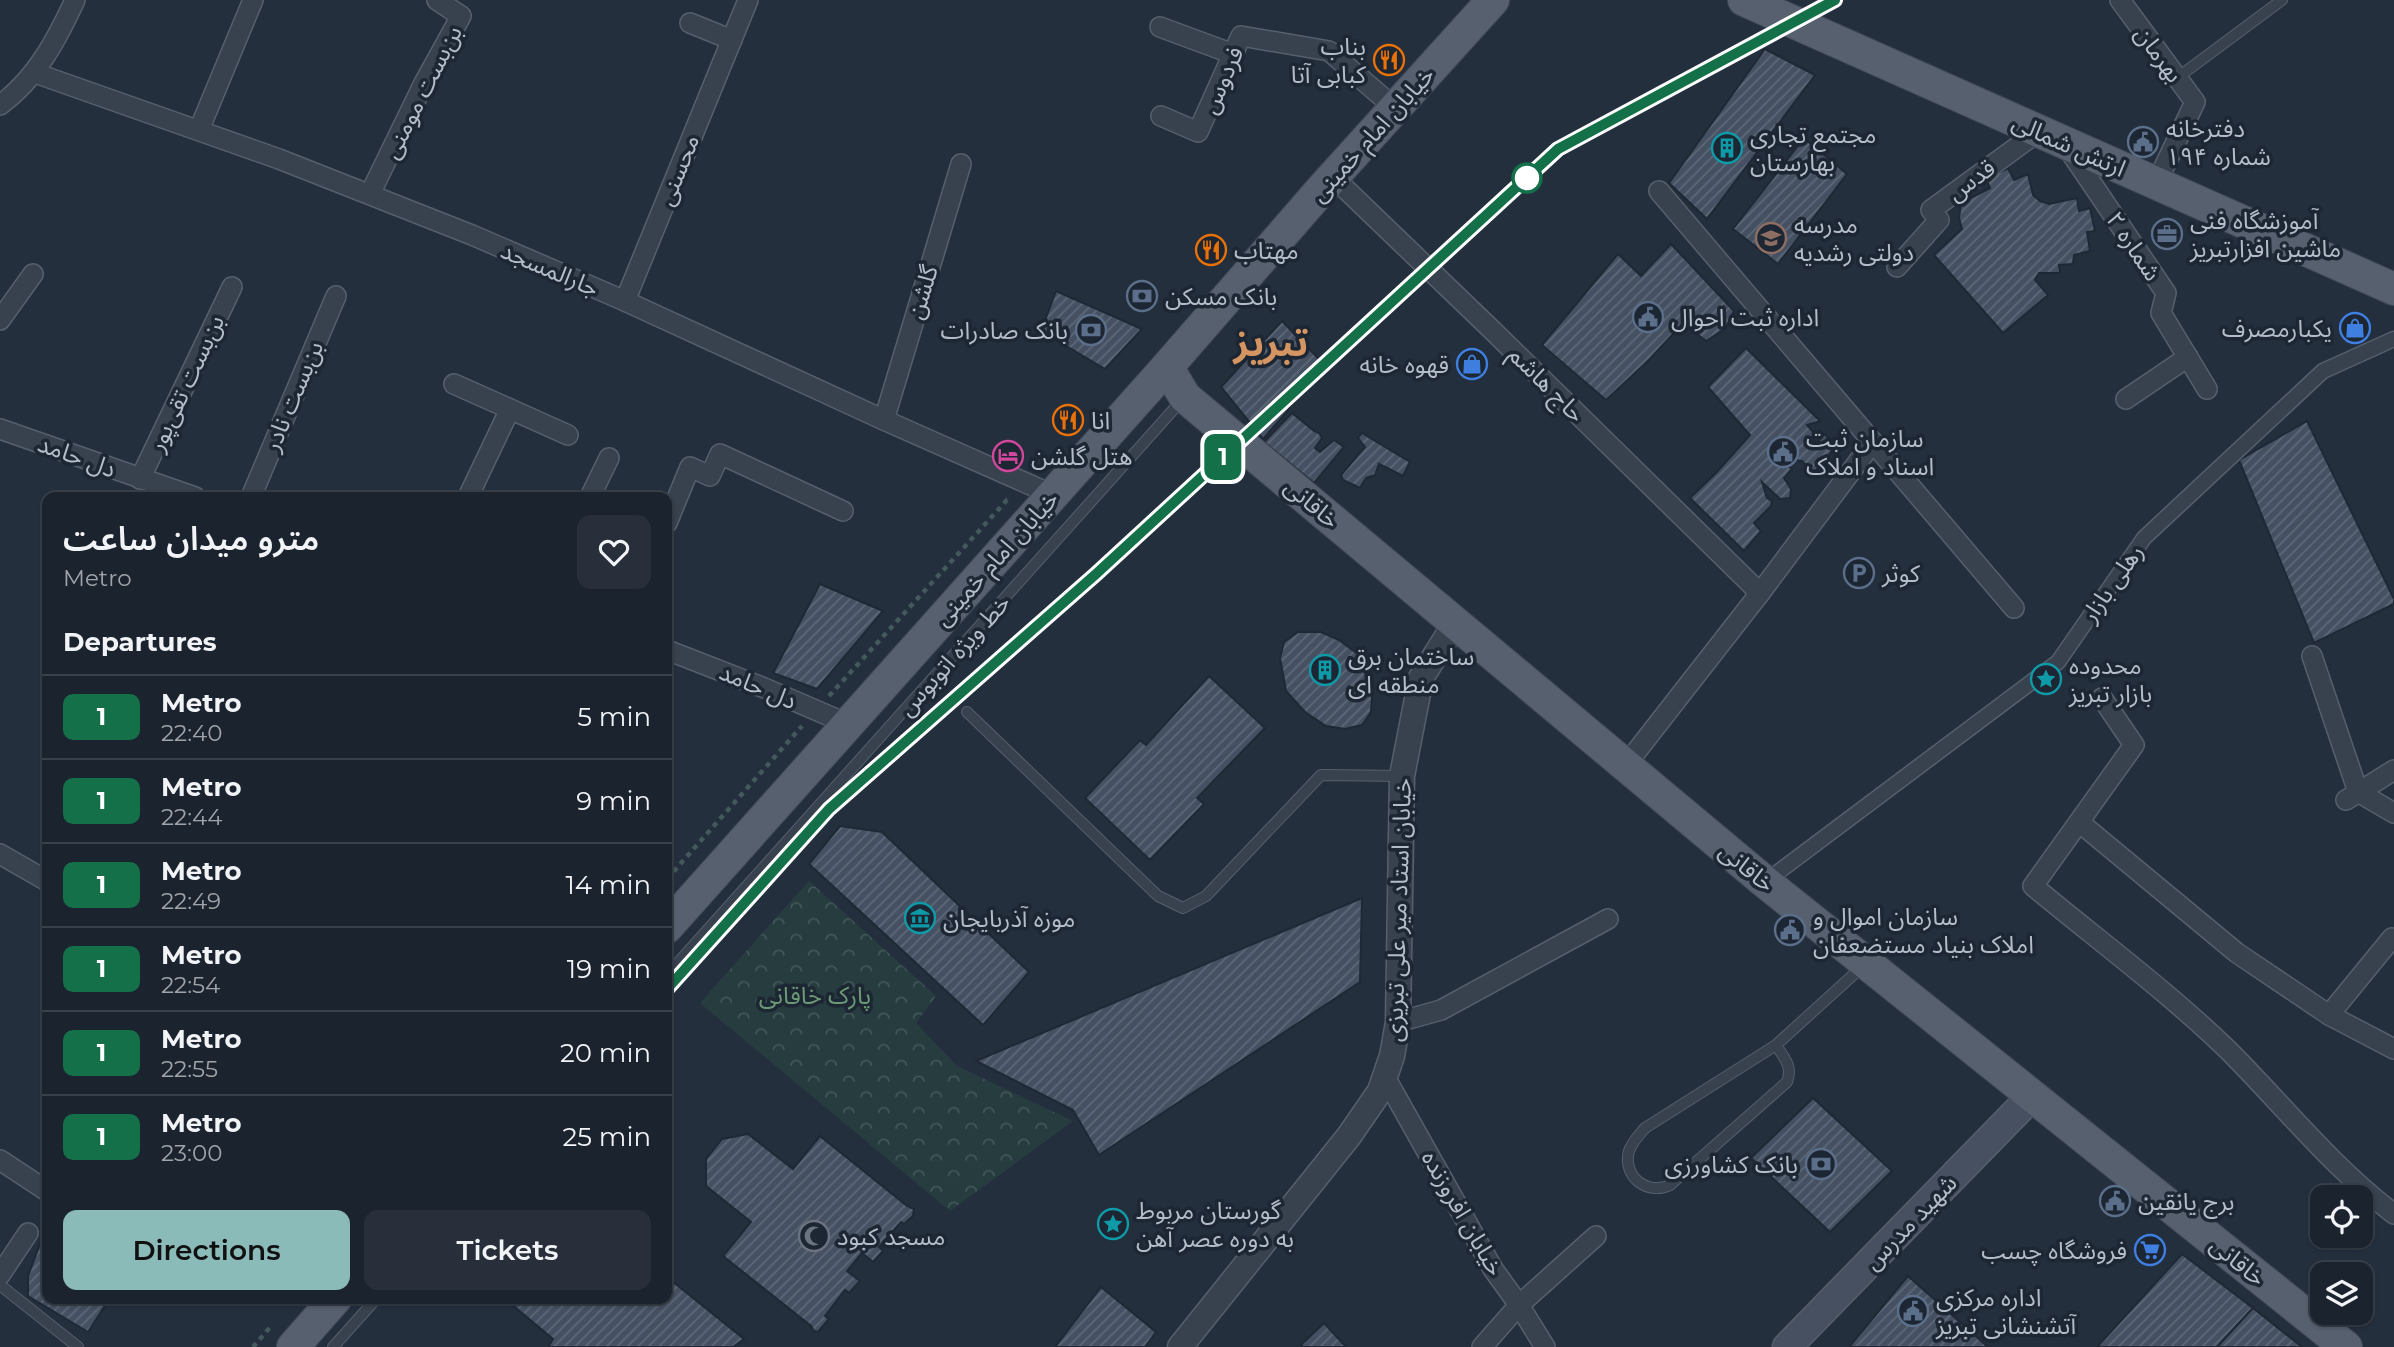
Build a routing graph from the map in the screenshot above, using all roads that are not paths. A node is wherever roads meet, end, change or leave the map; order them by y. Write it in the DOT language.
graph roads {
  1 [pos="75,0"];
  2 [pos="253,0"];
  3 [pos="437,0"];
  4 [pos="748,0"];
  5 [pos="1493,0"];
  6 [pos="1744,0"];
  7 [pos="2120,0"];
  8 [pos="2282,0"];
  9 [pos="690,23"];
  10 [pos="1160,27"];
  11 [pos="732,40"];
  12 [pos="1233,54"];
  13 [pos="35,73"];
  14 [pos="2177,78"];
  15 [pos="0,105"];
  16 [pos="1395,108"];
  17 [pos="1161,116"];
  18 [pos="199,130"];
  19 [pos="2052,137"];
  20 [pos="961,163"];
  21 [pos="1332,177"];
  22 [pos="2156,184"];
  23 [pos="1659,191"];
  24 [pos="370,194"];
  25 [pos="1898,267"];
  26 [pos="33,274"];
  27 [pos="232,287"];
  28 [pos="2394,289"];
  29 [pos="336,296"];
  30 [pos="625,300"];
  31 [pos="0,320"];
  32 [pos="2394,339"];
  33 [pos="2188,357"];
  34 [pos="1167,367"];
  35 [pos="454,384"];
  36 [pos="2207,389"];
  37 [pos="1185,397"];
  38 [pos="2126,399"];
  39 [pos="510,409"];
  40 [pos="884,420"];
  41 [pos="0,429"];
  42 [pos="568,435"];
  43 [pos="1873,442"];
  44 [pos="609,458"];
  45 [pos="140,479"];
  46 [pos="180,492"];
  47 [pos="253,492"];
  48 [pos="470,492"];
  49 [pos="592,492"];
  50 [pos="1053,495"];
  51 [pos="672,511"];
  52 [pos="843,511"];
  53 [pos="1760,593"];
  54 [pos="2014,608"];
  55 [pos="1455,624"];
  56 [pos="672,652"];
  57 [pos="2312,656"];
  58 [pos="2102,698"];
  59 [pos="967,712"];
  60 [pos="848,724"];
  61 [pos="1625,766"];
  62 [pos="2394,770"];
  63 [pos="1402,776"];
  64 [pos="2352,796"];
  65 [pos="2394,813"];
  66 [pos="2079,822"];
  67 [pos="0,854"];
  68 [pos="42,878"];
  69 [pos="1765,882"];
  70 [pos="1608,919"];
  71 [pos="672,921"];
  72 [pos="2392,938"];
  73 [pos="1866,963"];
  74 [pos="672,969"];
  75 [pos="2329,1015"];
  76 [pos="1398,1022"];
  77 [pos="1776,1045"];
  78 [pos="2394,1049"];
  79 [pos="1385,1077"];
  80 [pos="2032,1096"];
  81 [pos="0,1160"];
  82 [pos="42,1188"];
  83 [pos="2394,1214"];
  84 [pos="28,1233"];
  85 [pos="1596,1236"];
  86 [pos="0,1275"];
  87 [pos="0,1284"];
  88 [pos="331,1304"];
  89 [pos="372,1304"];
  90 [pos="1519,1305"];
  91 [pos="78,1347"];
  92 [pos="293,1347"];
  93 [pos="333,1347"];
  94 [pos="1180,1347"];
  95 [pos="1482,1347"];
  96 [pos="1545,1347"];
  97 [pos="1787,1347"];
  98 [pos="2346,1347"];
  1 -- 13 [label="street"];
  2 -- 18 [label="street"];
  3 -- 24 [label="street, بن‌بست مومنی"];
  4 -- 11 [label="street, محسنی"];
  5 -- 16 [label="main road, خیابان امام خمینی"];
  6 -- 19 [label="main road, ارتش شمالی"];
  7 -- 14 [label="street, بهرمان"];
  8 -- 14 [label="lane"];
  9 -- 11 [label="street"];
  10 -- 12 [label="street"];
  11 -- 30 [label="street, محسنی"];
  12 -- 16 [label="street, فردوس"];
  12 -- 17 [label="street, فردوس"];
  13 -- 15 [label="street"];
  13 -- 18 [label="street, جارالمسجد"];
  14 -- 22 [label="street, بهرمان"];
  16 -- 21 [label="main road, خیابان امام خمینی"];
  18 -- 24 [label="street, جارالمسجد"];
  19 -- 22 [label="main road, ارتش شمالی"];
  19 -- 25 [label="street, قدس"];
  19 -- 33 [label="street, شماره ۲"];
  20 -- 40 [label="street, گلشن"];
  21 -- 34 [label="main road, خیابان امام خمینی"];
  21 -- 53 [label="street, حاج هاشم"];
  22 -- 28 [label="main road, ارتش شمالی"];
  23 -- 43 [label="street"];
  24 -- 30 [label="street, جارالمسجد"];
  26 -- 31 [label="street"];
  27 -- 45 [label="street, بن‌بست تقی‌پور"];
  29 -- 47 [label="street, بن‌بست نادر"];
  30 -- 40 [label="street, جارالمسجد"];
  32 -- 69 [label="street, رهلی بازار"];
  33 -- 36 [label="street, شماره ۲"];
  33 -- 38 [label="street"];
  34 -- 37 [label="main road, خاقانی"];
  34 -- 50 [label="main road, خیابان امام خمینی"];
  35 -- 39 [label="street"];
  37 -- 55 [label="main road, خاقانی"];
  37 -- 74 [label="lane, خط ویژه اتوبوس"];
  39 -- 42 [label="street"];
  39 -- 48 [label="street"];
  40 -- 50 [label="street, جارالمسجد"];
  41 -- 45 [label="street, دل حامد"];
  43 -- 53 [label="street"];
  43 -- 54 [label="street"];
  44 -- 49 [label="street"];
  45 -- 46 [label="street, دل حامد"];
  50 -- 60 [label="main road, خیابان امام خمینی"];
  51 -- 52 [label="street"];
  53 -- 61 [label="street"];
  55 -- 61 [label="main road, خاقانی"];
  55 -- 63 [label="street, خیابان استاد میر علی تبریزی"];
  56 -- 60 [label="street, دل حامد"];
  57 -- 64 [label="street"];
  58 -- 66 [label="street"];
  59 -- 63 [label="lane"];
  60 -- 71 [label="main road, خیابان امام خمینی"];
  61 -- 69 [label="main road, خاقانی"];
  62 -- 64 [label="street"];
  63 -- 76 [label="street, خیابان استاد میر علی تبریزی"];
  64 -- 65 [label="street"];
  66 -- 75 [label="street"];
  66 -- 83 [label="street"];
  67 -- 68 [label="street"];
  69 -- 73 [label="main road, خاقانی"];
  70 -- 76 [label="street"];
  72 -- 75 [label="street"];
  73 -- 77 [label="lane"];
  73 -- 80 [label="main road, خاقانی"];
  75 -- 78 [label="street"];
  76 -- 79 [label="street, خیابان استاد میر علی تبریزی"];
  77 -- 77 [label="lane"];
  79 -- 90 [label="street, خیابان افروزنده"];
  79 -- 94 [label="street, خیابان استاد میر علی تبریزی"];
  80 -- 97 [label="main road, شهید مدرس"];
  80 -- 98 [label="main road, خاقانی"];
  81 -- 82 [label="street"];
  84 -- 86 [label="street"];
  85 -- 90 [label="street"];
  87 -- 91 [label="lane"];
  88 -- 92 [label="main road"];
  89 -- 93 [label="lane"];
  90 -- 95 [label="street"];
  90 -- 96 [label="street, خیابان افروزنده"];
}
